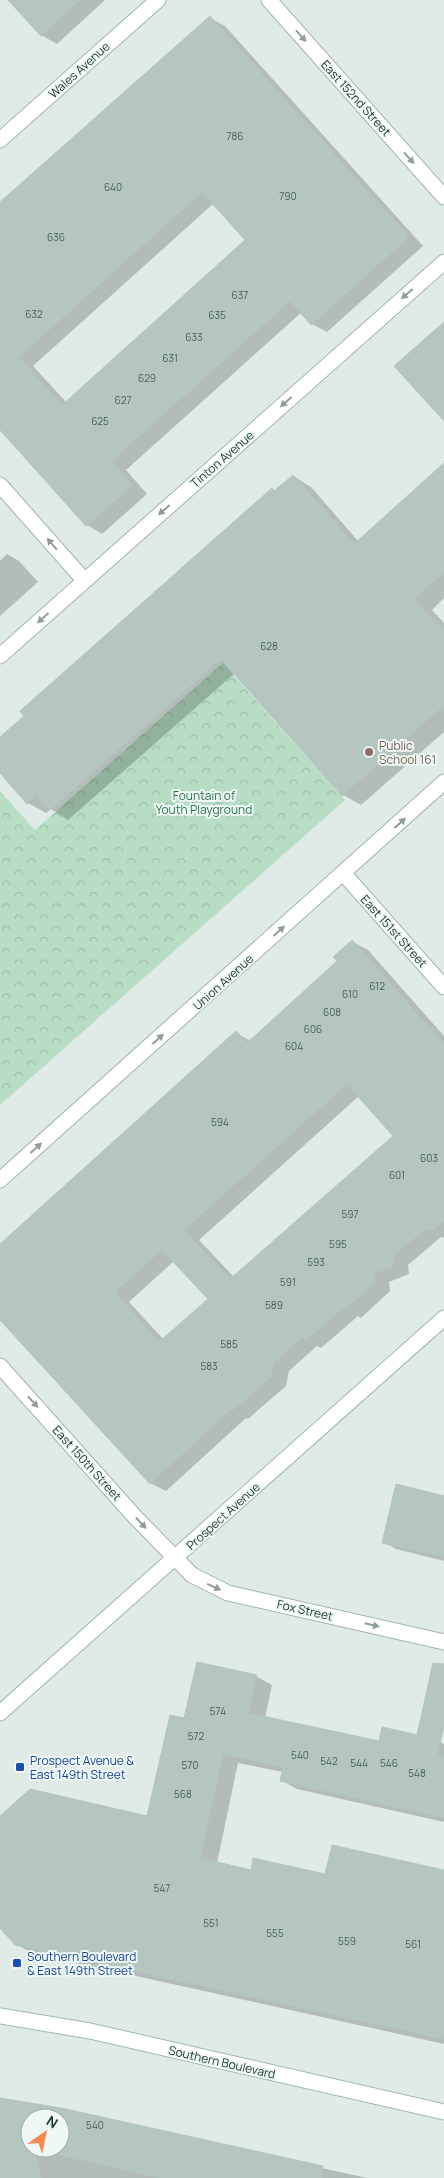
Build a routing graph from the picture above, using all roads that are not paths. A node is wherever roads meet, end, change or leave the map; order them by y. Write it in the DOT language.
graph roads {
  1 [pos="158,0"];
  2 [pos="269,0"];
  3 [pos="0,140"];
  4 [pos="444,197"];
  5 [pos="444,262"];
  6 [pos="0,485"];
  7 [pos="84,580"];
  8 [pos="0,656"];
  9 [pos="444,782"];
  10 [pos="344,874"];
  11 [pos="444,987"];
  12 [pos="0,1180"];
  13 [pos="444,1318"];
  14 [pos="0,1366"];
  15 [pos="175,1559"];
  16 [pos="444,1642"];
  17 [pos="0,1713"];
  18 [pos="0,2016"];
  19 [pos="444,2112"];
  1 -- 3 [label="street, Wales Avenue"];
  2 -- 4 [label="street, East 152nd Street, one-way"];
  5 -- 7 [label="street, Tinton Avenue, one-way"];
  7 -- 6 [label="street, one-way"];
  7 -- 8 [label="street, Tinton Avenue, one-way"];
  10 -- 9 [label="street, Union Avenue, one-way"];
  10 -- 11 [label="street, East 151st Street"];
  12 -- 10 [label="street, Union Avenue, one-way"];
  13 -- 15 [label="street, Prospect Avenue"];
  14 -- 15 [label="street, East 150th Street, one-way"];
  15 -- 16 [label="street, Fox Street, one-way"];
  15 -- 17 [label="street, Prospect Avenue"];
  18 -- 19 [label="street, Southern Boulevard"];
}
